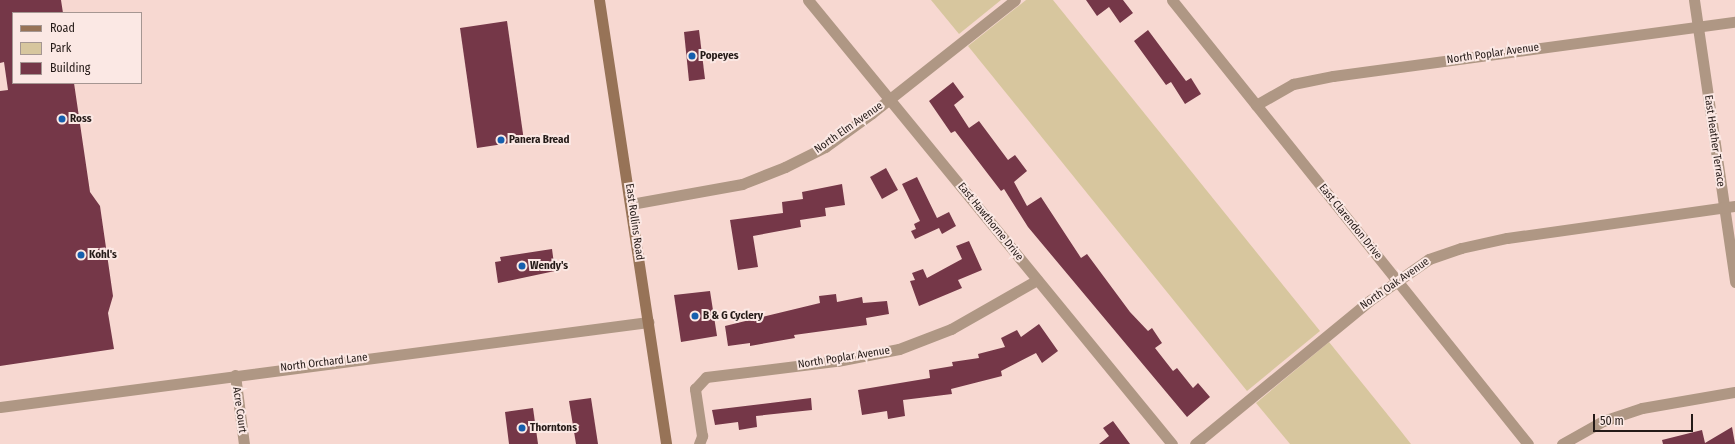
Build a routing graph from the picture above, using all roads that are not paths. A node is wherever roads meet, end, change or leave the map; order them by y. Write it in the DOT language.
graph roads {
  1 [pos="599,0"];
  2 [pos="808,0"];
  3 [pos="1015,0"];
  4 [pos="1172,0"];
  5 [pos="1694,0"];
  6 [pos="1735,22"];
  7 [pos="1698,27"];
  8 [pos="890,99"];
  9 [pos="1256,105"];
  10 [pos="631,204"];
  11 [pos="1730,207"];
  12 [pos="1037,280"];
  13 [pos="1397,280"];
  14 [pos="1735,282"];
  15 [pos="648,322"];
  16 [pos="234,375"];
  17 [pos="1735,392"];
  18 [pos="0,407"];
  19 [pos="244,444"];
  20 [pos="666,444"];
  21 [pos="699,444"];
  22 [pos="1172,444"];
  23 [pos="1195,444"];
  24 [pos="1528,444"];
  25 [pos="1562,444"];
  1 -- 10 [label="main road, East Rollins Road"];
  2 -- 8 [label="street, East Hawthorne Drive"];
  3 -- 8 [label="street, North Elm Avenue"];
  4 -- 9 [label="street, East Clarendon Drive"];
  5 -- 7 [label="street, East Heather Terrace"];
  6 -- 7 [label="street, North Poplar Avenue"];
  7 -- 9 [label="street, North Poplar Avenue"];
  7 -- 11 [label="street, East Heather Terrace"];
  8 -- 10 [label="street, North Elm Avenue"];
  8 -- 12 [label="street, East Hawthorne Drive"];
  9 -- 13 [label="street, East Clarendon Drive"];
  10 -- 15 [label="main road, East Rollins Road"];
  11 -- 13 [label="street, North Oak Avenue"];
  11 -- 14 [label="street, East Heather Terrace"];
  12 -- 21 [label="street, North Poplar Avenue"];
  12 -- 22 [label="street, East Hawthorne Drive"];
  13 -- 23 [label="street, North Oak Avenue"];
  13 -- 24 [label="street, East Clarendon Drive"];
  15 -- 16 [label="street, North Orchard Lane"];
  15 -- 20 [label="main road, East Rollins Road"];
  16 -- 18 [label="street, North Orchard Lane"];
  16 -- 19 [label="street, Acre Court"];
  17 -- 25 [label="street"];
}
